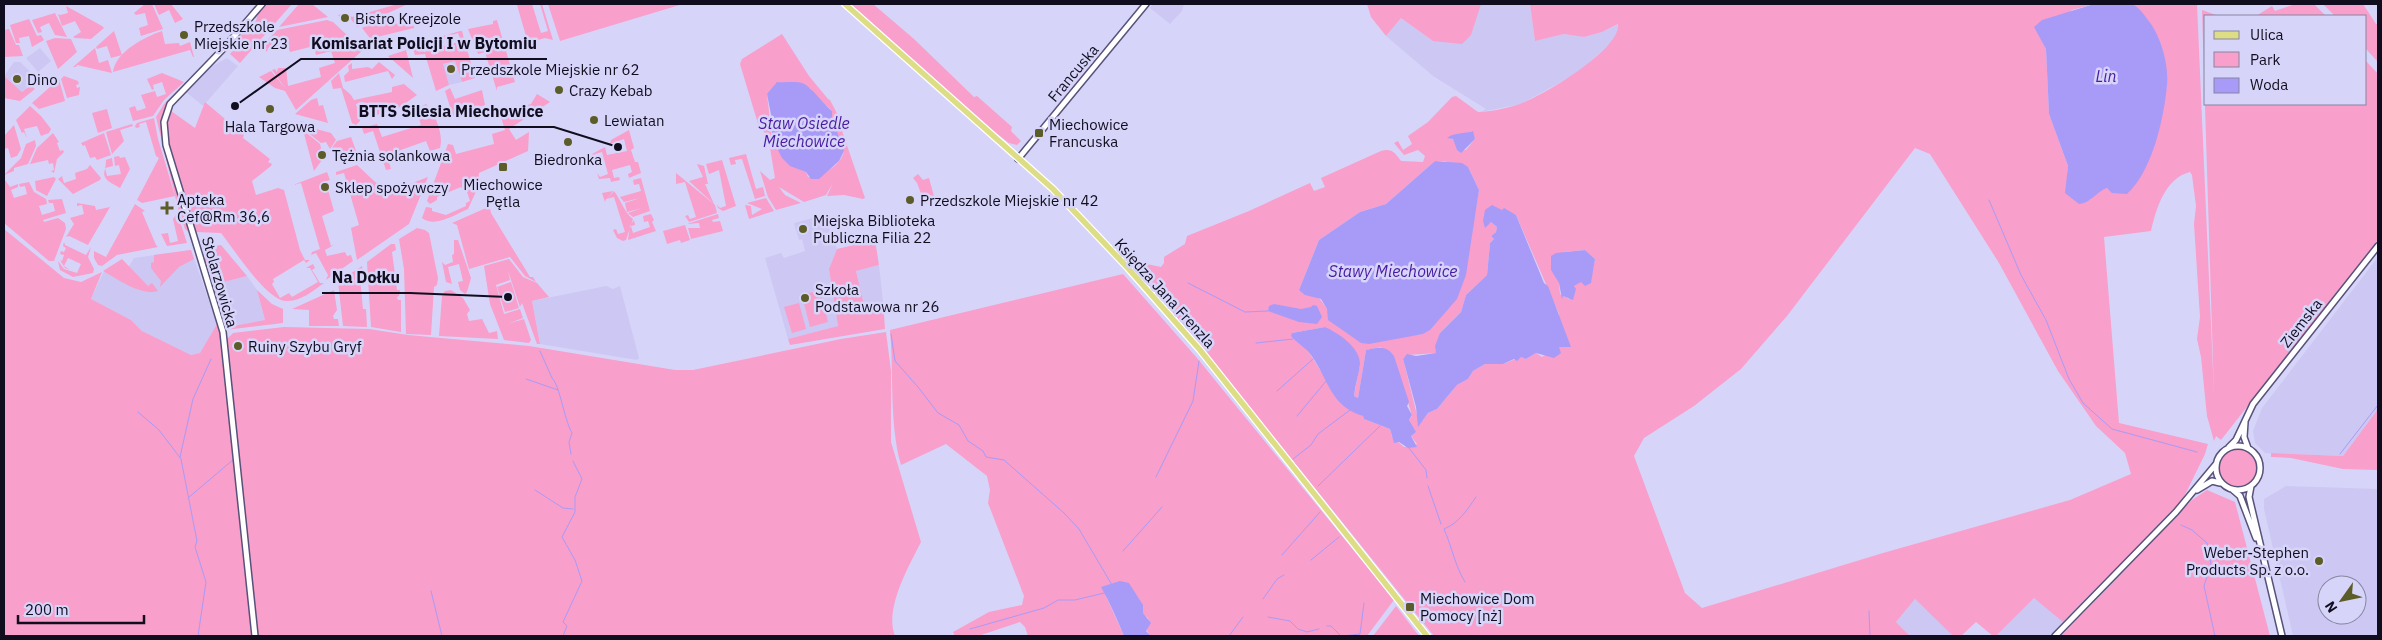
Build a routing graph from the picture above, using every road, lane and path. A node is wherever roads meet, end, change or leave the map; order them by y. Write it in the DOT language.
graph roads {
  1 [pos="262,4"];
  2 [pos="845,4"];
  3 [pos="1146,4"];
  4 [pos="1018,159"];
  5 [pos="2378,246"];
  6 [pos="2245,418"];
  7 [pos="2229,447"];
  8 [pos="2248,448"];
  9 [pos="2216,464"];
  10 [pos="2222,484"];
  11 [pos="2251,486"];
  12 [pos="2232,490"];
  13 [pos="2192,493"];
  14 [pos="2261,552"];
  15 [pos="255,636"];
  16 [pos="1427,636"];
  17 [pos="2055,636"];
  18 [pos="2282,636"];
  1 -- 15 [label="street, Stolarzowicka"];
  2 -- 4 [label="main road, Księdza Jana Frenzla"];
  3 -- 4 [label="street, Francuska"];
  4 -- 16 [label="main road, Księdza Jana Frenzla"];
  5 -- 6 [label="street, Ziemska"];
  6 -- 7 [label="street, Ziemska"];
  6 -- 8 [label="street"];
  7 -- 8 [label="street"];
  7 -- 9 [label="street"];
  8 -- 11 [label="street"];
  9 -- 10 [label="street"];
  9 -- 13 [label="street"];
  10 -- 12 [label="street"];
  10 -- 13 [label="street"];
  11 -- 12 [label="street"];
  11 -- 14 [label="street"];
  12 -- 14 [label="street"];
  13 -- 17 [label="street"];
  14 -- 18 [label="street"];
}
